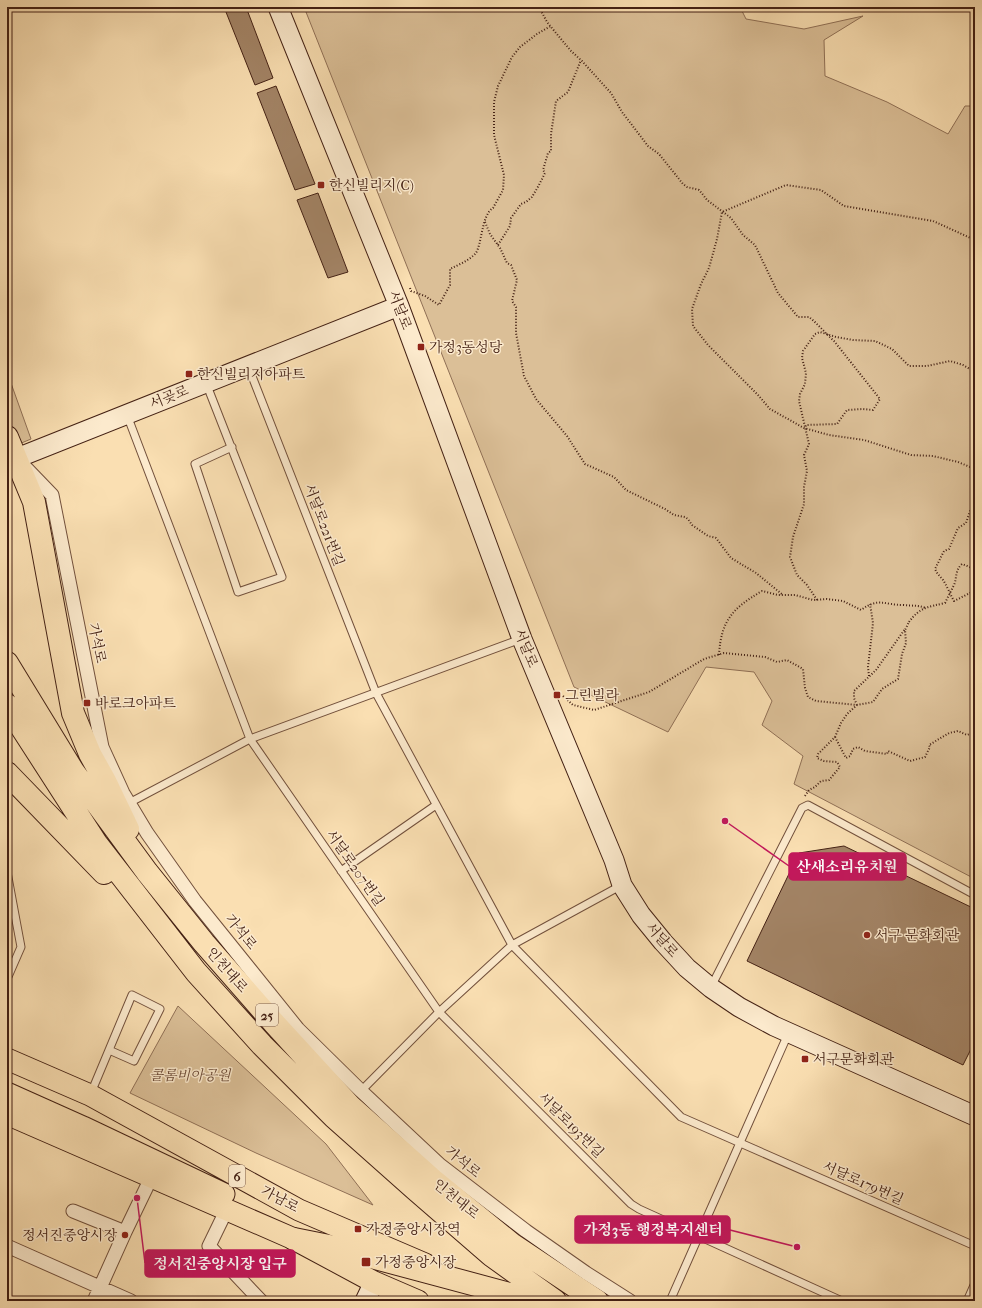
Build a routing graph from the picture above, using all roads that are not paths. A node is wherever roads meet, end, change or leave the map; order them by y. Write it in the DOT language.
graph roads {
  1 [pos="278,7"];
  2 [pos="396,299"];
  3 [pos="248,366"];
  4 [pos="206,382"];
  5 [pos="126,414"];
  6 [pos="7,437"];
  7 [pos="232,447"];
  8 [pos="11,460"];
  9 [pos="522,639"];
  10 [pos="7,663"];
  11 [pos="376,694"];
  12 [pos="7,705"];
  13 [pos="250,739"];
  14 [pos="7,773"];
  15 [pos="129,803"];
  16 [pos="436,805"];
  17 [pos="341,870"];
  18 [pos="7,872"];
  19 [pos="147,872"];
  20 [pos="622,885"];
  21 [pos="975,895"];
  22 [pos="512,945"];
  23 [pos="196,972"];
  24 [pos="7,979"];
  25 [pos="711,988"];
  26 [pos="439,1012"];
  27 [pos="789,1033"];
  28 [pos="109,1050"];
  29 [pos="7,1059"];
  30 [pos="361,1092"];
  31 [pos="7,1093"];
  32 [pos="92,1096"];
  33 [pos="7,1114"];
  34 [pos="975,1116"];
  35 [pos="84,1127"];
  36 [pos="740,1143"];
  37 [pos="151,1178"];
  38 [pos="226,1209"];
  39 [pos="73,1211"];
  40 [pos="125,1232"];
  41 [pos="699,1236"];
  42 [pos="294,1239"];
  43 [pos="7,1246"];
  44 [pos="975,1246"];
  45 [pos="334,1247"];
  46 [pos="374,1282"];
  47 [pos="975,1283"];
  48 [pos="472,1284"];
  49 [pos="100,1287"];
  50 [pos="94,1301"];
  51 [pos="131,1301"];
  52 [pos="261,1301"];
  53 [pos="365,1301"];
  54 [pos="418,1301"];
  55 [pos="492,1301"];
  56 [pos="536,1301"];
  57 [pos="555,1301"];
  58 [pos="597,1301"];
  59 [pos="630,1301"];
  60 [pos="670,1301"];
  61 [pos="842,1301"];
  62 [pos="967,1301"];
  1 -- 2 [label="street, 서달로"];
  2 -- 3 [label="street, 서곶로"];
  2 -- 9 [label="street, 서달로"];
  3 -- 4 [label="street, 서곶로"];
  3 -- 11 [label="lane, 서달로221번길"];
  4 -- 5 [label="street, 서곶로"];
  4 -- 7 [label="lane"];
  5 -- 8 [label="street, 서곶로"];
  5 -- 13 [label="lane"];
  6 -- 8 [label="highway"];
  7 -- 7 [label="lane"];
  8 -- 15 [label="street, 가석로"];
  8 -- 19 [label="highway"];
  9 -- 11 [label="lane"];
  9 -- 20 [label="street, 서달로"];
  10 -- 19 [label="highway, 인천대로 / 25"];
  11 -- 13 [label="lane"];
  11 -- 16 [label="lane"];
  12 -- 23 [label="highway, 인천대로 / 25"];
  13 -- 15 [label="lane"];
  13 -- 17 [label="lane, 서달로207번길"];
  14 -- 23 [label="highway"];
  15 -- 30 [label="street, 가석로"];
  16 -- 17 [label="lane"];
  16 -- 22 [label="lane"];
  17 -- 26 [label="lane, 서달로207번길"];
  18 -- 24 [label="lane"];
  19 -- 58 [label="highway, 인천대로 / 25"];
  20 -- 22 [label="lane"];
  20 -- 25 [label="street, 서달로"];
  21 -- 25 [label="lane"];
  22 -- 26 [label="lane"];
  22 -- 36 [label="lane"];
  23 -- 57 [label="highway, 인천대로 / 25"];
  25 -- 27 [label="street, 서달로"];
  26 -- 30 [label="lane"];
  26 -- 41 [label="lane, 서달로193번길"];
  27 -- 34 [label="street, 서달로"];
  27 -- 36 [label="lane"];
  28 -- 28 [label="lane"];
  28 -- 32 [label="lane"];
  29 -- 32 [label="main road, 가남로 / 6"];
  30 -- 59 [label="street, 가석로"];
  31 -- 35 [label="main road"];
  32 -- 35 [label="main road"];
  32 -- 48 [label="main road, 가남로 / 6"];
  33 -- 37 [label="main road"];
  35 -- 45 [label="main road"];
  36 -- 41 [label="lane"];
  36 -- 44 [label="lane, 서달로179번길"];
  37 -- 38 [label="main road"];
  37 -- 40 [label="street"];
  38 -- 42 [label="main road"];
  38 -- 52 [label="street"];
  39 -- 40 [label="street"];
  40 -- 49 [label="street"];
  41 -- 60 [label="lane"];
  41 -- 61 [label="lane"];
  42 -- 45 [label="highway"];
  42 -- 46 [label="main road"];
  43 -- 49 [label="street"];
  45 -- 48 [label="highway"];
  46 -- 53 [label="street"];
  46 -- 54 [label="main road"];
  47 -- 62 [label="lane"];
  48 -- 55 [label="main road, 가남로 / 6"];
  48 -- 56 [label="highway"];
  49 -- 50 [label="street"];
  49 -- 51 [label="street"];
}
